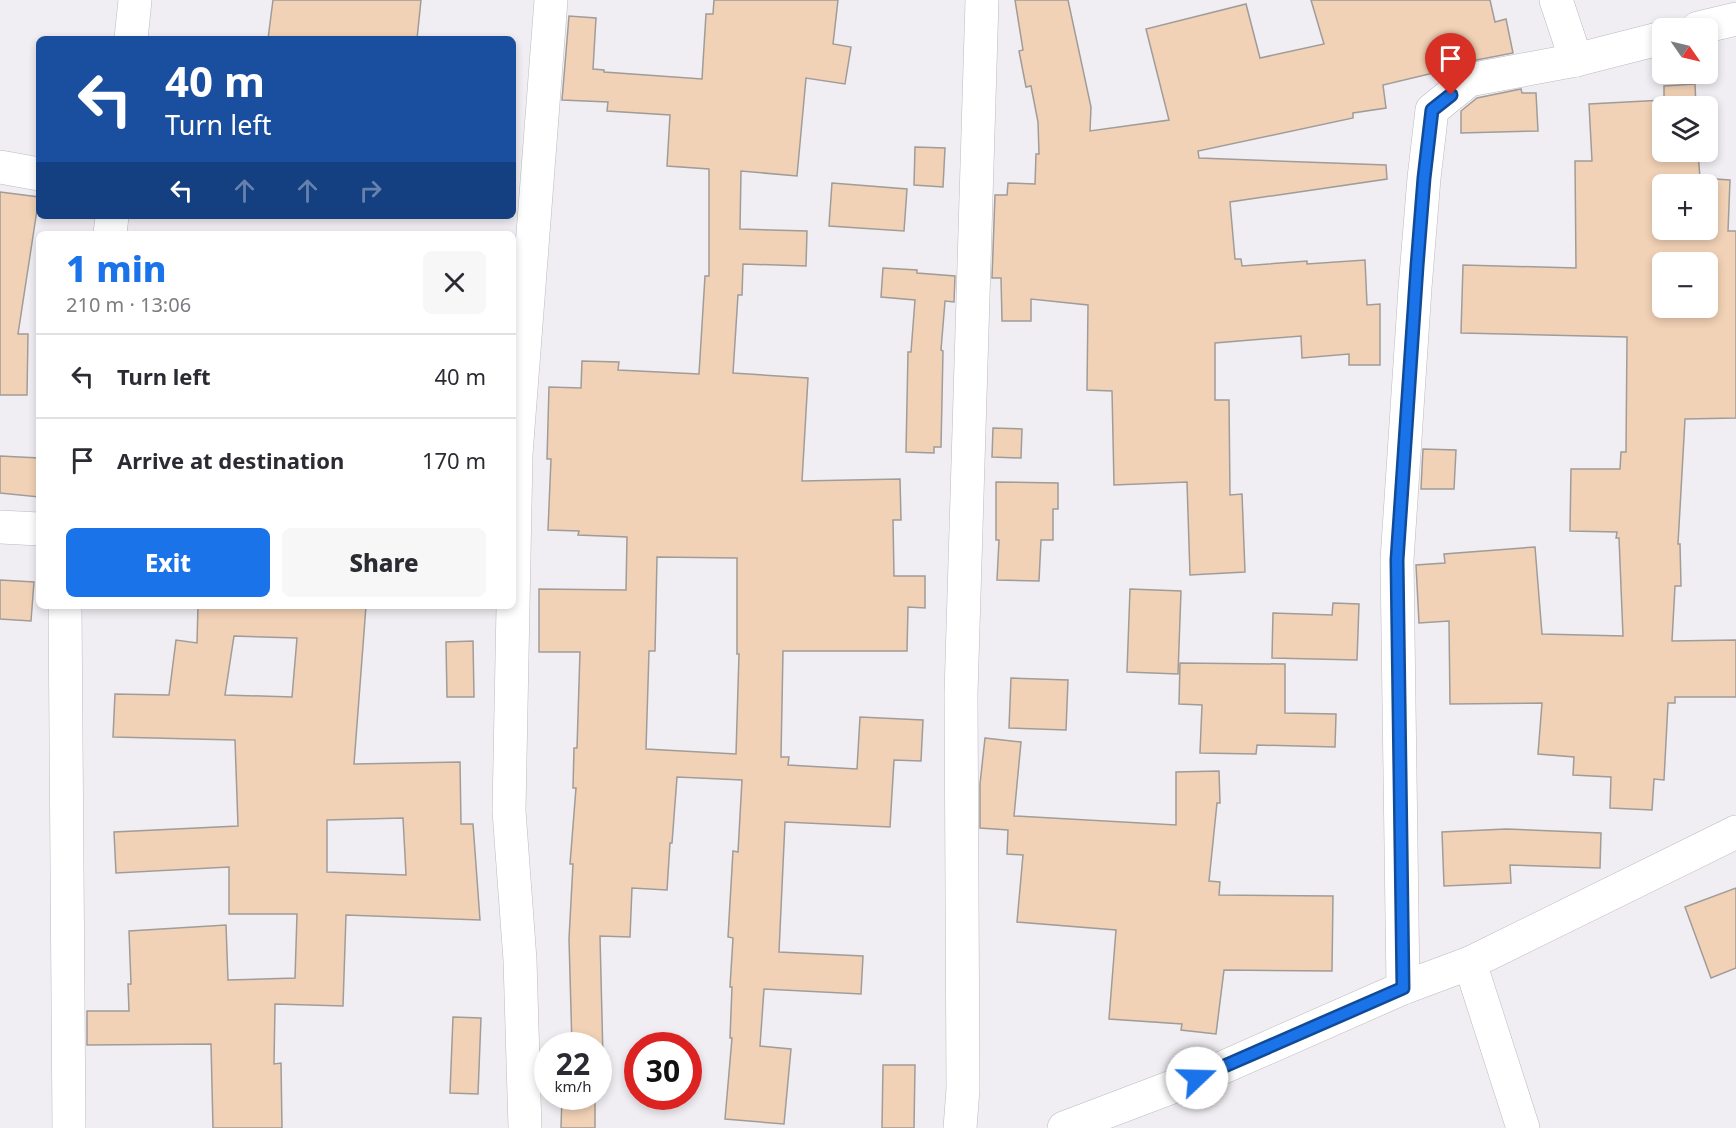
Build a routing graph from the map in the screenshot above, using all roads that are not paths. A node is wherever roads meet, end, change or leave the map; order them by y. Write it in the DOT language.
graph roads {
  1 [pos="135,0"];
  2 [pos="551,0"];
  3 [pos="982,0"];
  4 [pos="1556,0"];
  5 [pos="1736,19"];
  6 [pos="1718,23"];
  7 [pos="131,36"];
  8 [pos="1652,41"];
  9 [pos="1576,60"];
  10 [pos="0,167"];
  11 [pos="36,173"];
  12 [pos="516,466"];
  13 [pos="0,527"];
  14 [pos="36,529"];
  15 [pos="65,609"];
  16 [pos="513,609"];
  17 [pos="1736,832"];
  18 [pos="1470,963"];
  19 [pos="1403,988"];
  20 [pos="69,1128"];
  21 [pos="525,1128"];
  22 [pos="960,1128"];
  23 [pos="1064,1128"];
  24 [pos="1523,1128"];
  1 -- 7 [label="street"];
  2 -- 12 [label="street"];
  3 -- 22 [label="street"];
  4 -- 9 [label="street"];
  5 -- 6 [label="street"];
  8 -- 9 [label="street"];
  9 -- 19 [label="street"];
  10 -- 11 [label="street"];
  13 -- 14 [label="street"];
  15 -- 20 [label="street"];
  16 -- 21 [label="street"];
  17 -- 18 [label="street"];
  18 -- 19 [label="street"];
  18 -- 24 [label="street"];
  19 -- 23 [label="street"];
}
